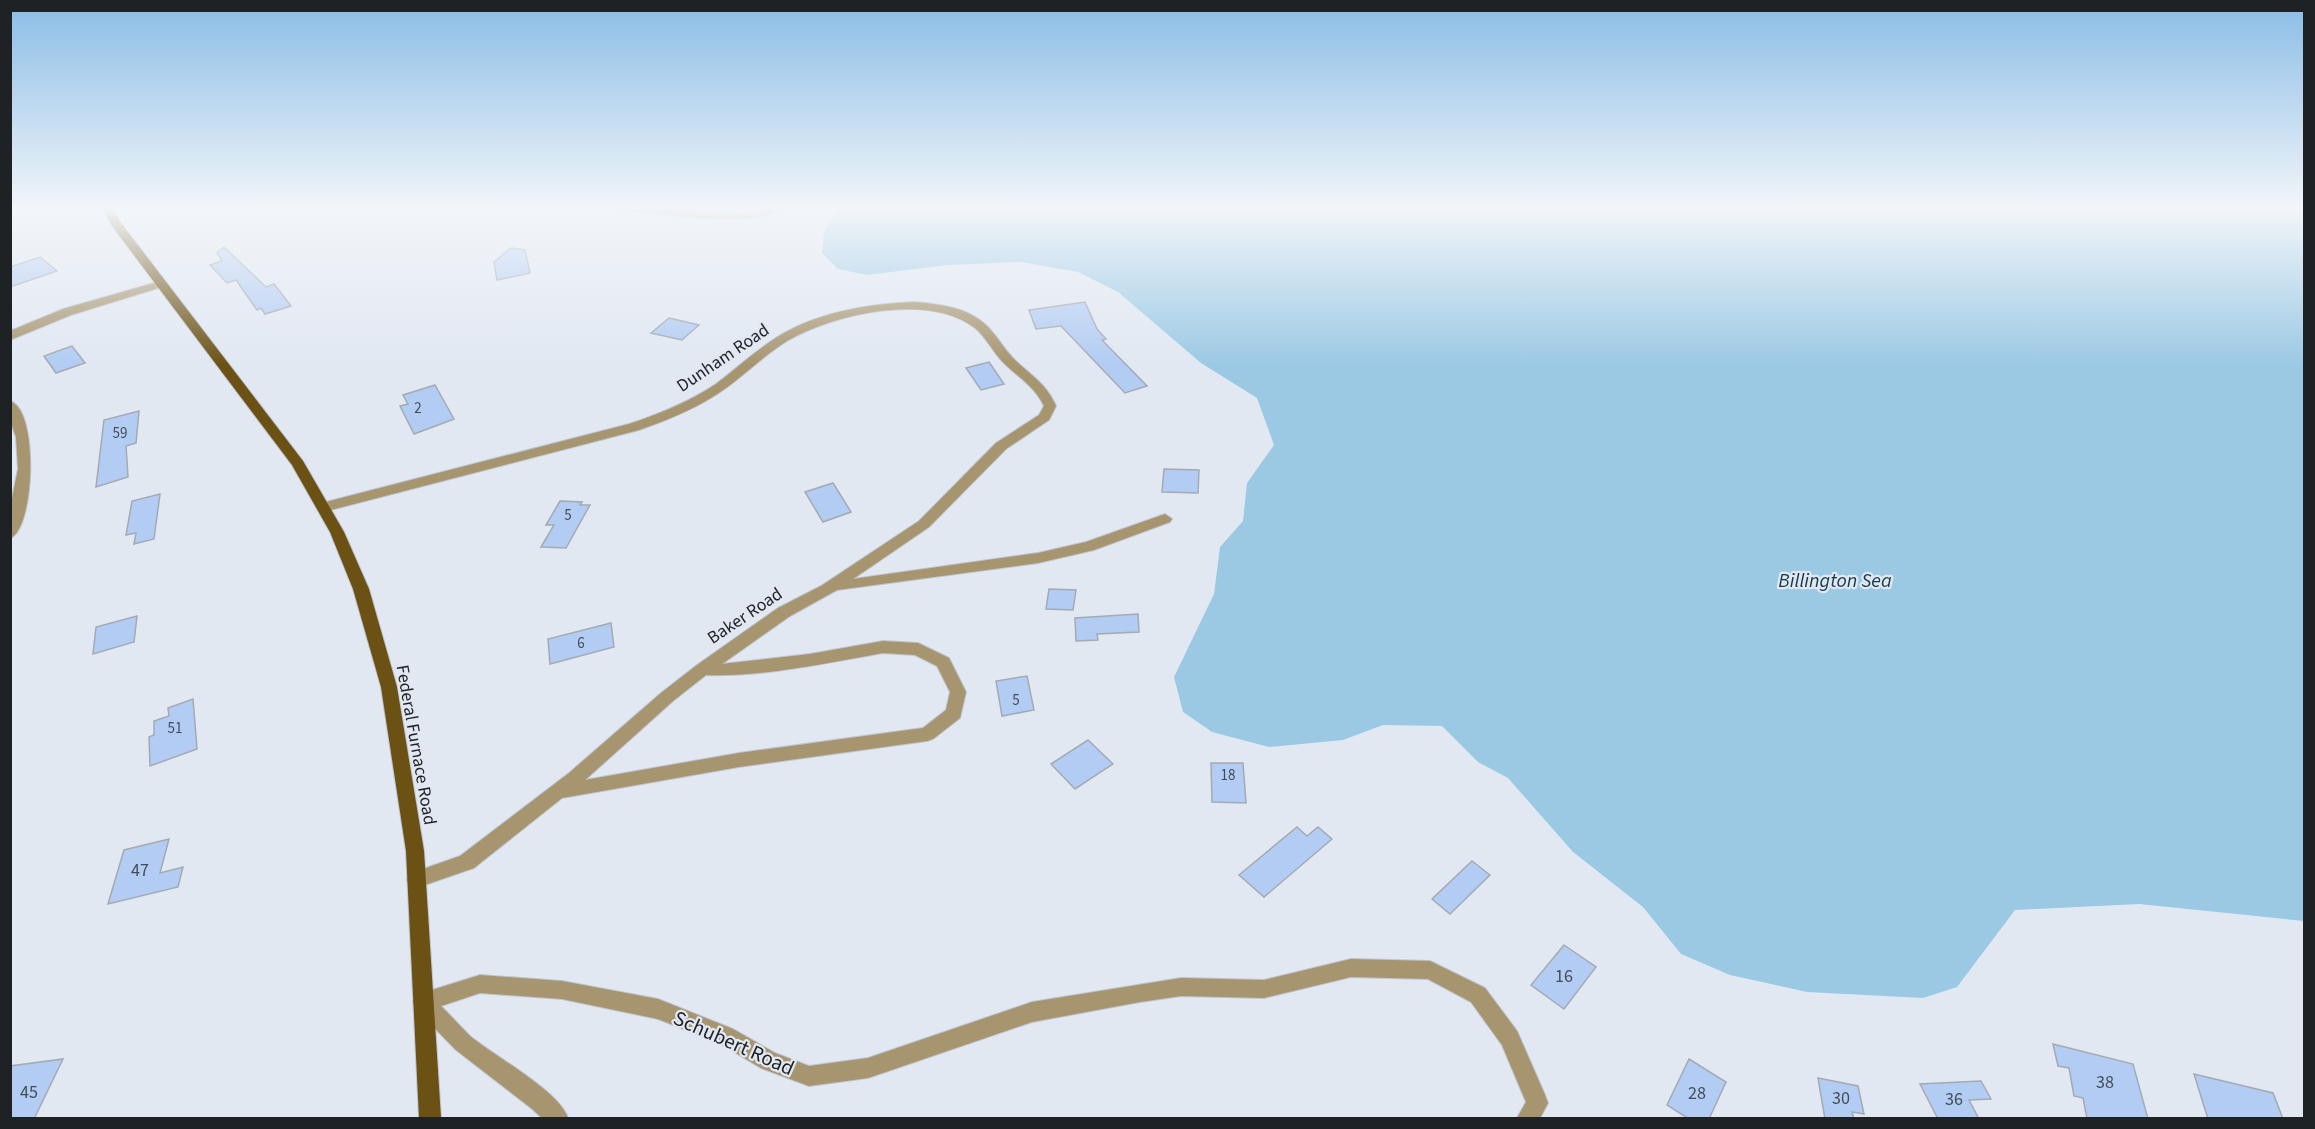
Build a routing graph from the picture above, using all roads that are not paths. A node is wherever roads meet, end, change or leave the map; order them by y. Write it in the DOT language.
graph roads {
  1 [pos="143,260"];
  2 [pos="161,284"];
  3 [pos="10,336"];
  4 [pos="1020,370"];
  5 [pos="10,405"];
  6 [pos="323,507"];
  7 [pos="1165,519"];
  8 [pos="10,533"];
  9 [pos="826,590"];
  10 [pos="703,669"];
  11 [pos="560,791"];
  12 [pos="416,880"];
  13 [pos="423,1002"];
  14 [pos="430,1119"];
  15 [pos="557,1119"];
  16 [pos="1528,1119"];
  1 -- 2 [label="main road, Federal Furnace Road"];
  2 -- 3 [label="street"];
  2 -- 6 [label="main road, Federal Furnace Road"];
  4 -- 6 [label="street, Dunham Road"];
  4 -- 9 [label="street, Baker Road"];
  5 -- 8 [label="street"];
  6 -- 12 [label="main road, Federal Furnace Road"];
  7 -- 9 [label="street"];
  9 -- 10 [label="street, Baker Road"];
  10 -- 11 [label="street, Baker Road"];
  10 -- 11 [label="street"];
  11 -- 12 [label="street, Baker Road"];
  12 -- 13 [label="main road, Federal Furnace Road"];
  13 -- 14 [label="main road, Federal Furnace Road"];
  13 -- 15 [label="street"];
  13 -- 16 [label="street, Schubert Road"];
}
